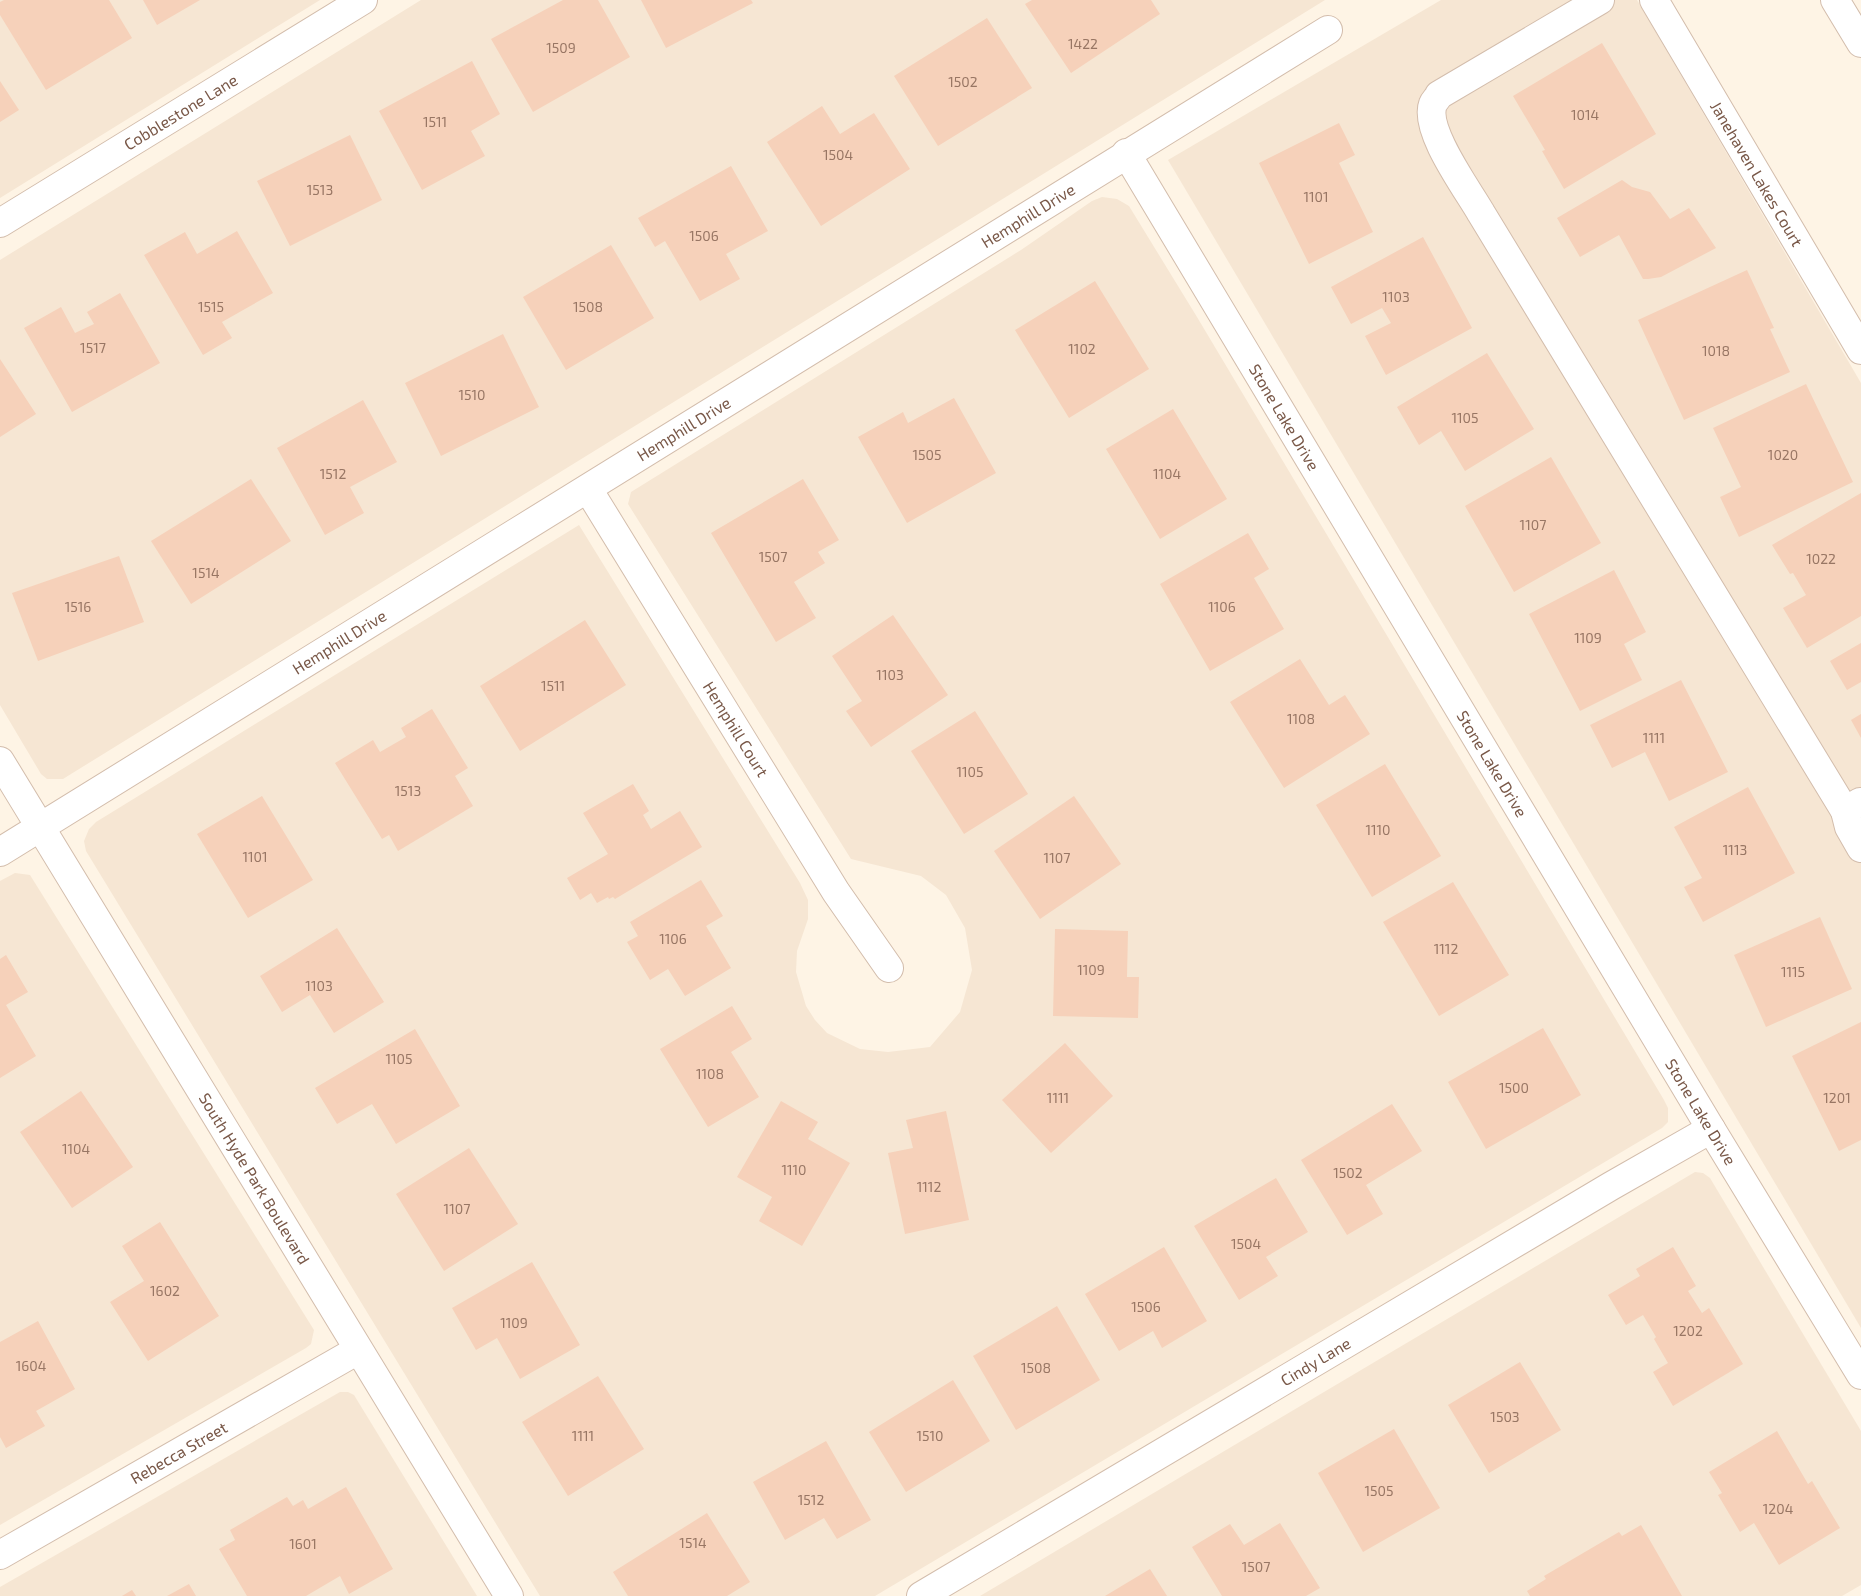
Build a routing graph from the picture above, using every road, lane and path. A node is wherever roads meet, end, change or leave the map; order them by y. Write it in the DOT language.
graph roads {
  1 [pos="363,0"];
  2 [pos="1600,0"];
  3 [pos="1654,0"];
  4 [pos="1835,0"];
  5 [pos="1328,30"];
  6 [pos="1861,43"];
  7 [pos="1126,153"];
  8 [pos="0,223"];
  9 [pos="1861,350"];
  10 [pos="588,489"];
  11 [pos="0,761"];
  12 [pos="1853,806"];
  13 [pos="39,828"];
  14 [pos="1861,848"];
  15 [pos="0,852"];
  16 [pos="889,968"];
  17 [pos="1711,1129"];
  18 [pos="358,1350"];
  19 [pos="1861,1374"];
  20 [pos="0,1554"];
  21 [pos="509,1596"];
  22 [pos="921,1596"];
  1 -- 8 [label="street, Cobblestone Lane"];
  2 -- 12 [label="street"];
  3 -- 9 [label="street, Janehaven Lakes Court"];
  4 -- 6 [label="street"];
  5 -- 7 [label="street, Hemphill Drive"];
  7 -- 10 [label="street, Hemphill Drive"];
  7 -- 17 [label="street, Stone Lake Drive"];
  10 -- 13 [label="street, Hemphill Drive"];
  10 -- 16 [label="street, Hemphill Court"];
  11 -- 13 [label="street, South Hyde Park Boulevard"];
  12 -- 14 [label="street"];
  13 -- 15 [label="street, Hemphill Drive"];
  13 -- 18 [label="street, South Hyde Park Boulevard"];
  17 -- 19 [label="street, Stone Lake Drive"];
  17 -- 22 [label="street, Cindy Lane"];
  18 -- 20 [label="street, Rebecca Street"];
  18 -- 21 [label="street, South Hyde Park Boulevard"];
}
